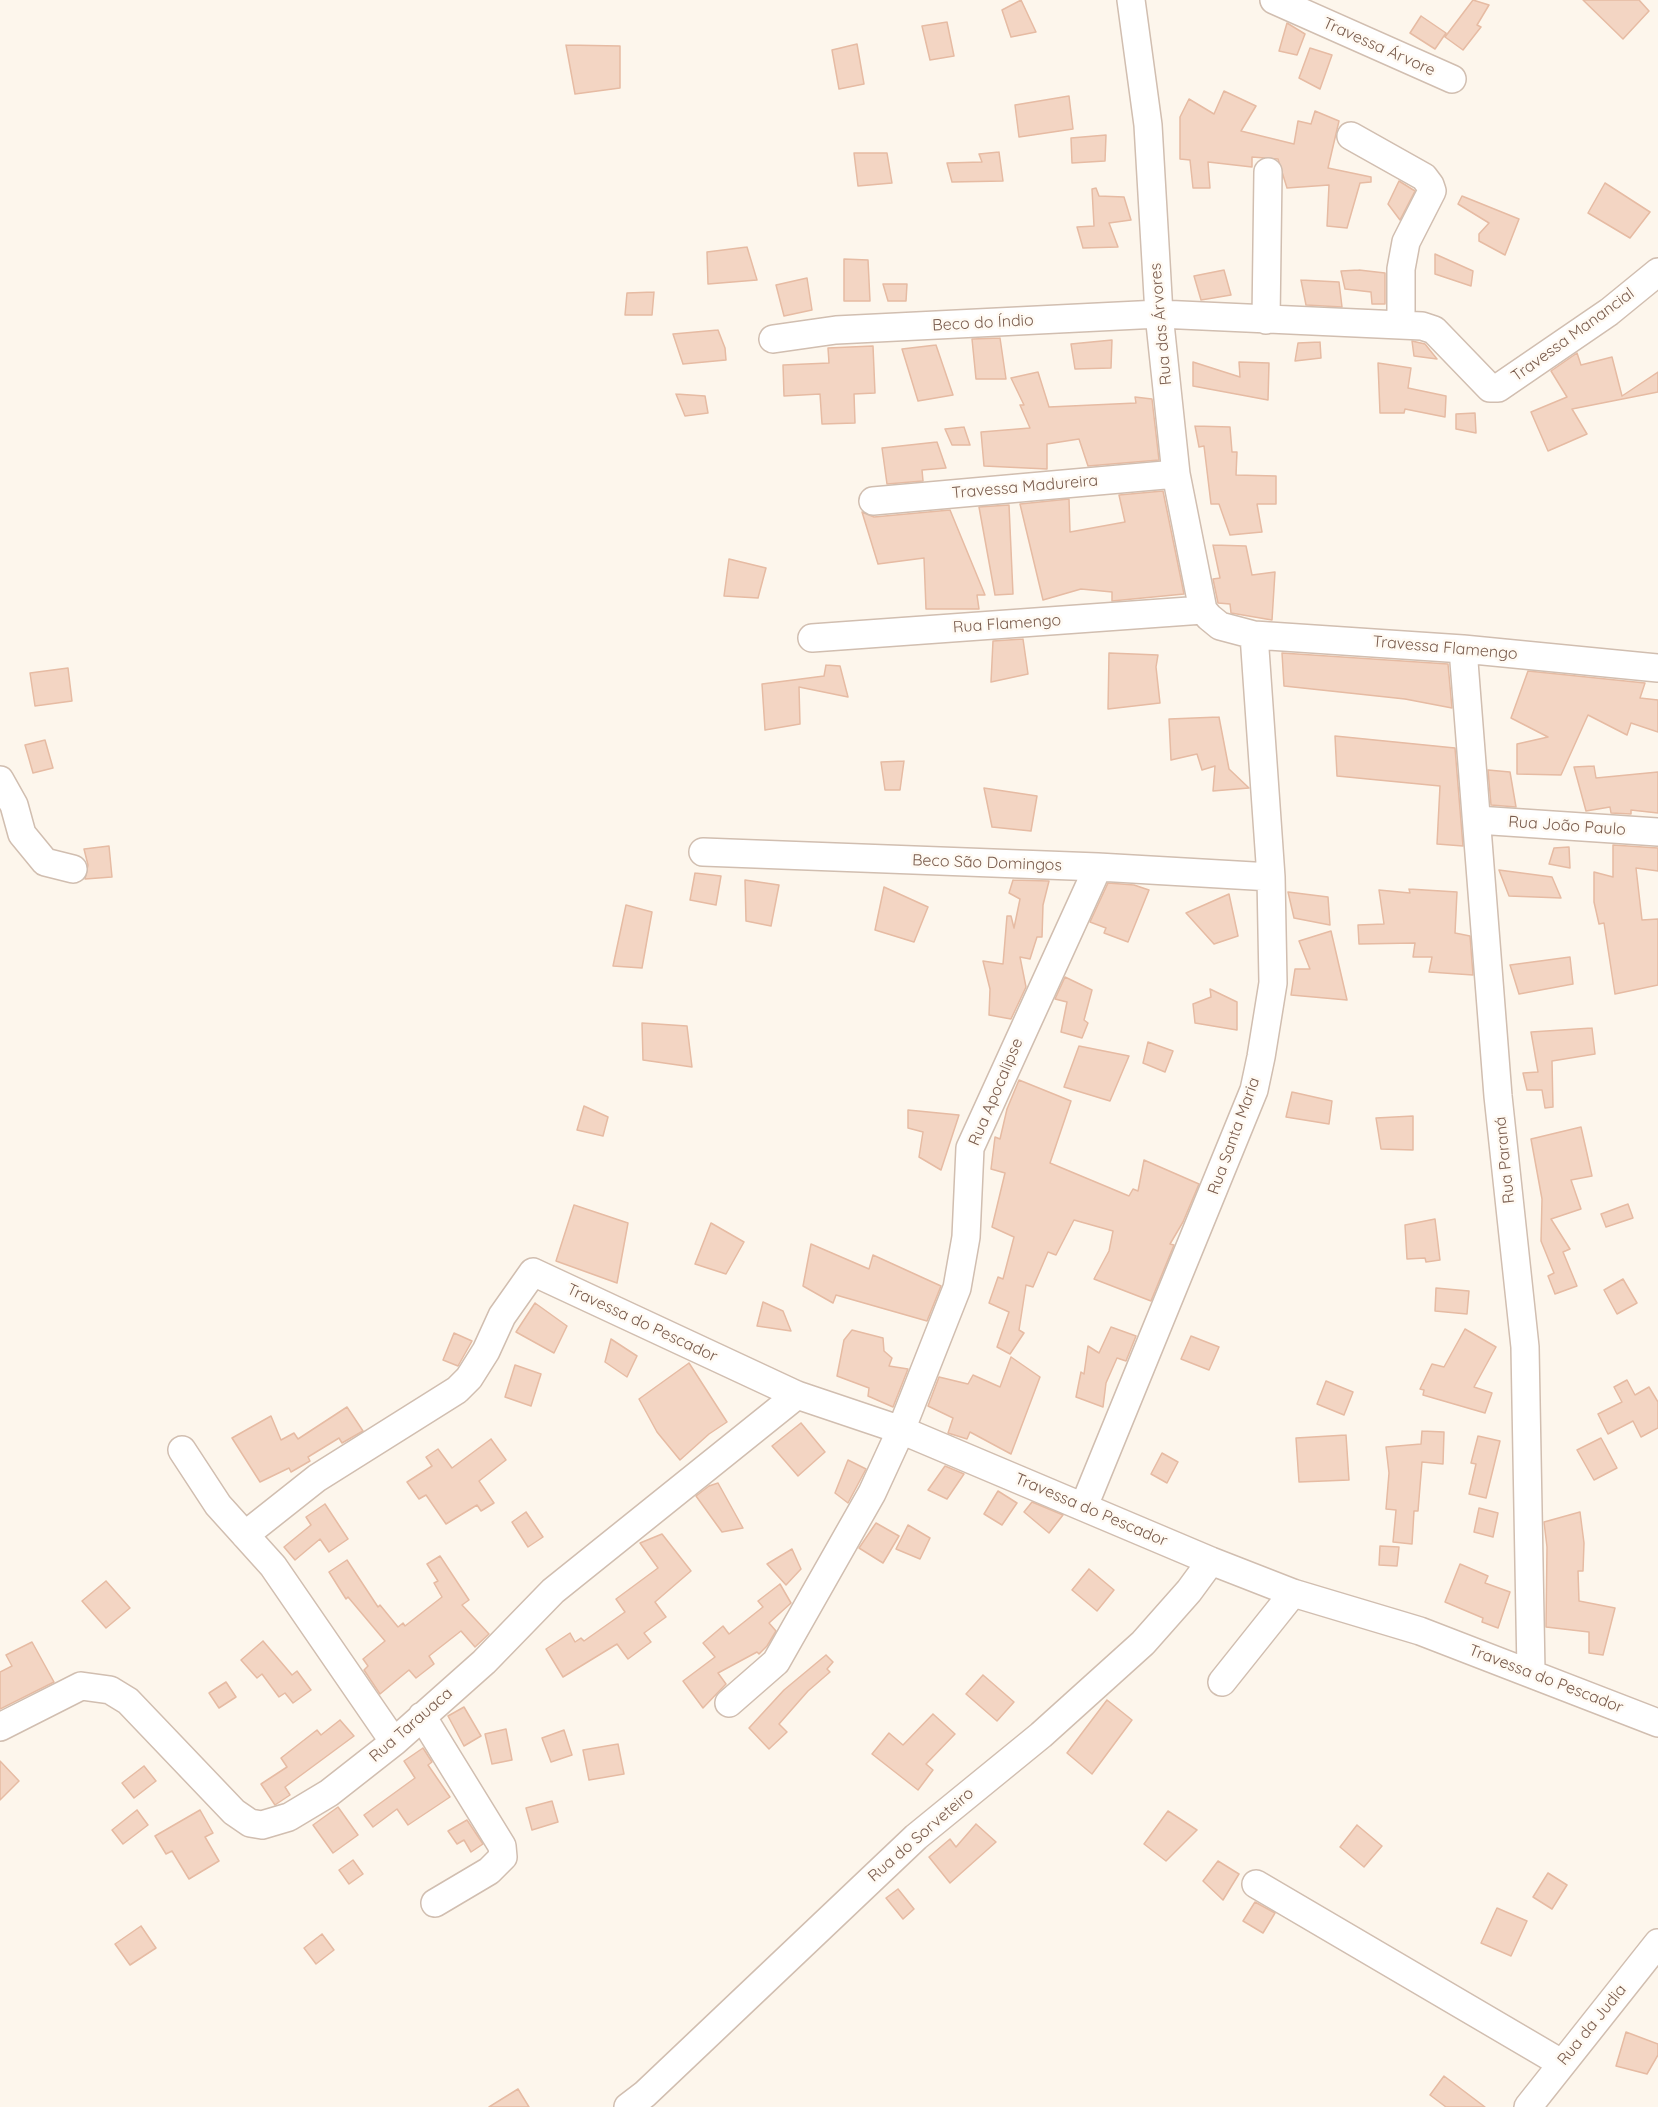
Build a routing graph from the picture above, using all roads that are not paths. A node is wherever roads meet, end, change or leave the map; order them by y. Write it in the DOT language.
graph roads {
  1 [pos="1131,0"];
  2 [pos="1274,0"];
  3 [pos="1452,79"];
  4 [pos="1351,136"];
  5 [pos="1269,172"];
  6 [pos="1658,272"];
  7 [pos="1159,314"];
  8 [pos="1266,320"];
  9 [pos="1401,325"];
  10 [pos="773,339"];
  11 [pos="1176,474"];
  12 [pos="873,501"];
  13 [pos="1203,610"];
  14 [pos="1243,632"];
  15 [pos="812,638"];
  16 [pos="1463,649"];
  17 [pos="1658,668"];
  18 [pos="0,780"];
  19 [pos="1477,820"];
  20 [pos="1658,832"];
  21 [pos="703,852"];
  22 [pos="1098,867"];
  23 [pos="73,869"];
  24 [pos="1271,877"];
  25 [pos="797,1395"];
  26 [pos="901,1430"];
  27 [pos="182,1450"];
  28 [pos="1084,1506"];
  29 [pos="245,1534"];
  30 [pos="1211,1561"];
  31 [pos="1293,1593"];
  32 [pos="1531,1672"];
  33 [pos="1222,1682"];
  34 [pos="729,1703"];
  35 [pos="422,1716"];
  36 [pos="1658,1723"];
  37 [pos="0,1728"];
  38 [pos="394,1742"];
  39 [pos="1256,1884"];
  40 [pos="435,1902"];
  41 [pos="1658,1943"];
  42 [pos="1562,2063"];
  43 [pos="628,2107"];
  44 [pos="1528,2107"];
  1 -- 7 [label="street, Rua das Árvores"];
  2 -- 3 [label="street, Travessa Árvore"];
  4 -- 9 [label="street"];
  5 -- 8 [label="street"];
  6 -- 9 [label="street, Travessa Manancial"];
  7 -- 8 [label="street, Travessa Manancial"];
  7 -- 10 [label="street, Beco do Índio"];
  7 -- 11 [label="street, Rua das Árvores"];
  8 -- 9 [label="street, Travessa Manancial"];
  11 -- 12 [label="street, Travessa Madureira"];
  11 -- 13 [label="street, Rua das Árvores"];
  13 -- 14 [label="street"];
  13 -- 15 [label="street, Rua Flamengo"];
  14 -- 16 [label="street, Travessa Flamengo"];
  14 -- 24 [label="street, Rua Santa Maria"];
  16 -- 17 [label="street, Travessa Flamengo"];
  16 -- 19 [label="street, Rua Paraná"];
  18 -- 23 [label="street"];
  19 -- 20 [label="street, Rua João Paulo"];
  19 -- 32 [label="street, Rua Paraná"];
  21 -- 22 [label="street, Beco São Domingos"];
  22 -- 24 [label="street, Beco São Domingos"];
  22 -- 26 [label="street, Rua Apocalipse"];
  24 -- 28 [label="street, Rua Santa Maria"];
  25 -- 26 [label="street, Travessa do Pescador"];
  25 -- 29 [label="street, Travessa do Pescador"];
  25 -- 35 [label="street, Rua Tarauaca"];
  26 -- 28 [label="street, Travessa do Pescador"];
  26 -- 34 [label="street, Rua Apocalipse"];
  27 -- 29 [label="street"];
  28 -- 30 [label="street, Travessa do Pescador"];
  29 -- 38 [label="street"];
  30 -- 31 [label="street, Travessa do Pescador"];
  30 -- 43 [label="street, Rua do Sorveteiro"];
  31 -- 32 [label="street, Travessa do Pescador"];
  31 -- 33 [label="street"];
  32 -- 36 [label="street, Travessa do Pescador"];
  35 -- 38 [label="street, Rua Tarauaca"];
  35 -- 40 [label="street"];
  37 -- 38 [label="street, Rua Tarauaca"];
  39 -- 42 [label="street"];
  41 -- 42 [label="street, Rua da Judia"];
  42 -- 44 [label="street, Rua da Judia"];
}
